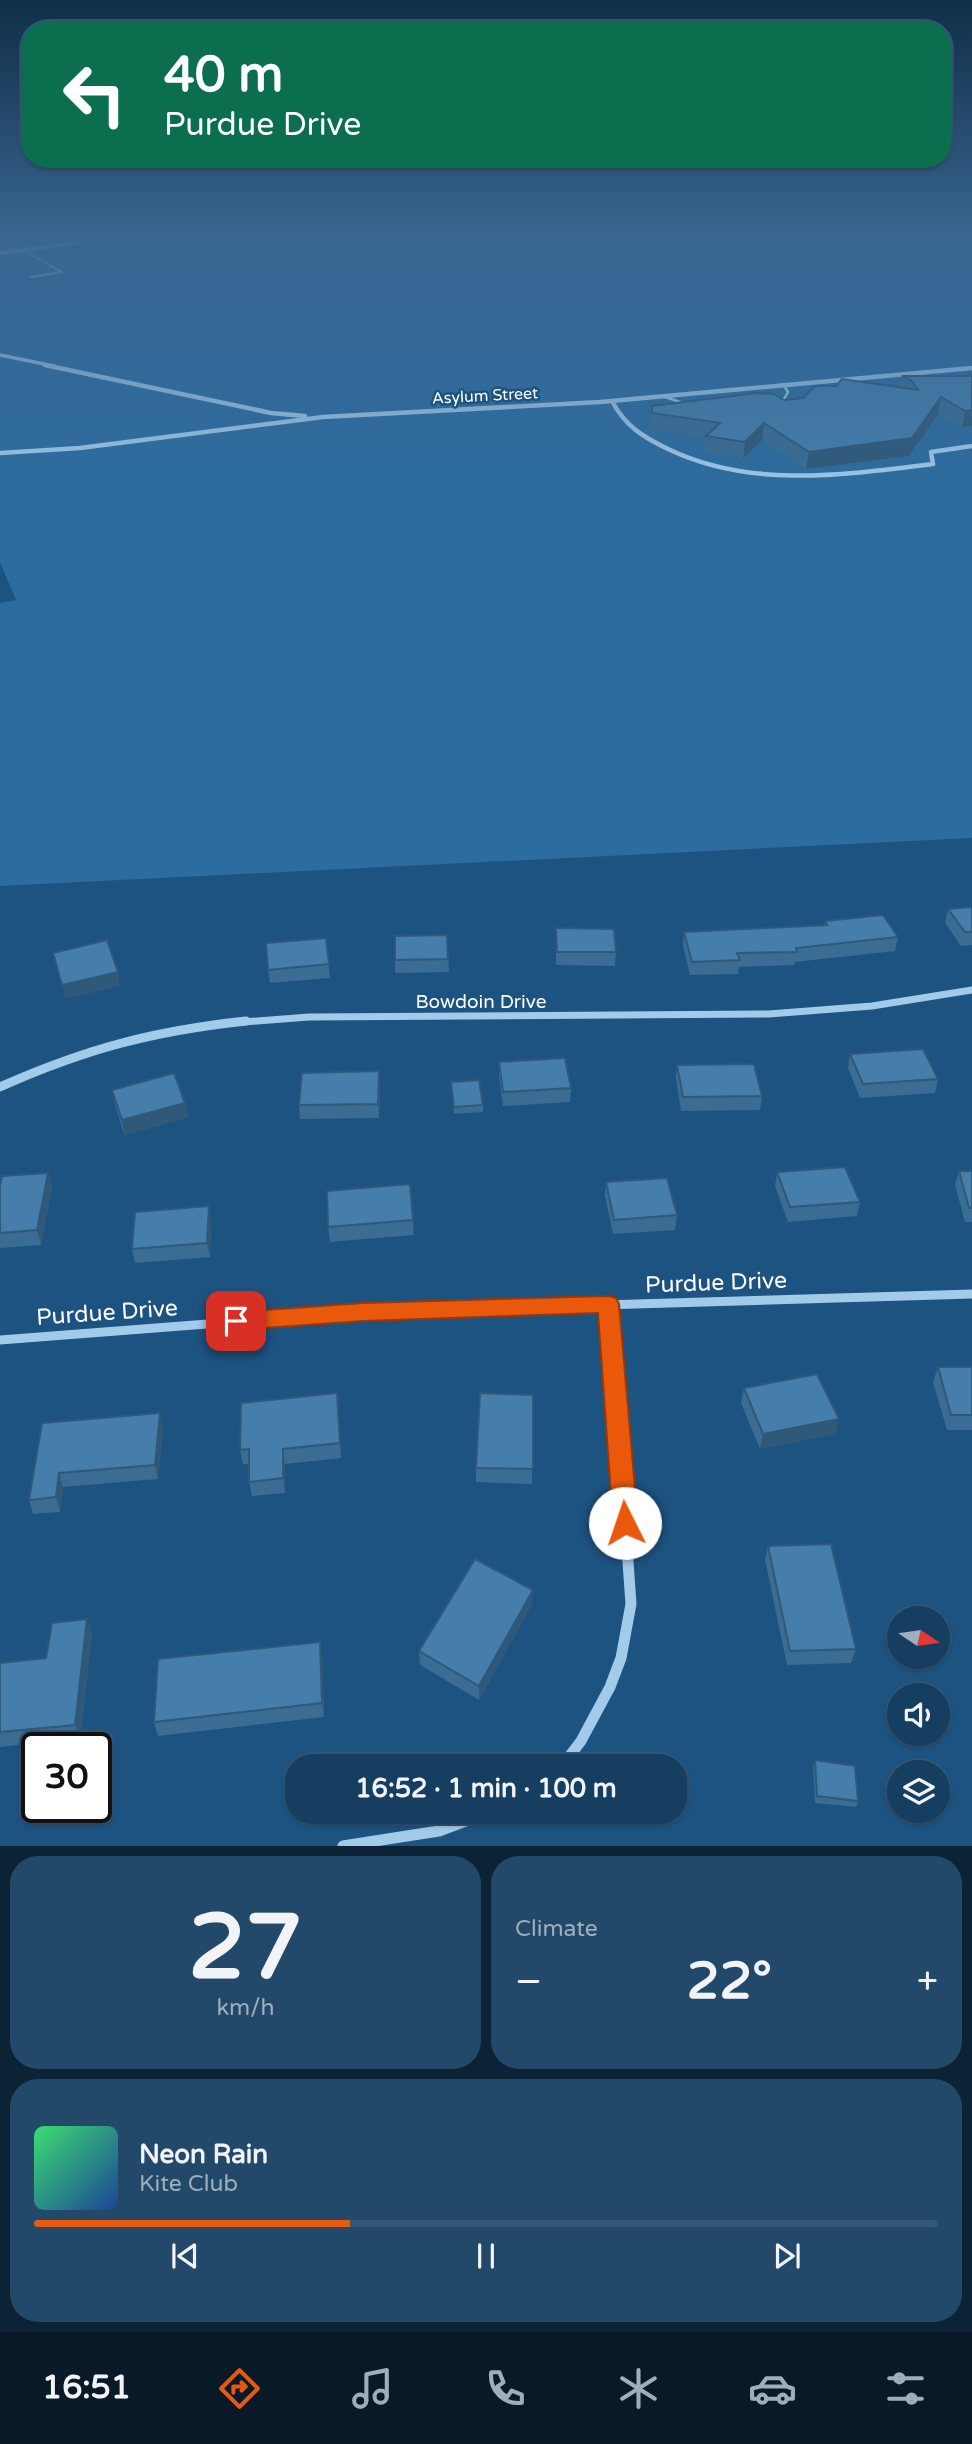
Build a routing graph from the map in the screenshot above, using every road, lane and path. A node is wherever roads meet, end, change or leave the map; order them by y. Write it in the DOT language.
graph roads {
  1 [pos="0,355"];
  2 [pos="972,368"];
  3 [pos="783,384"];
  4 [pos="662,396"];
  5 [pos="770,400"];
  6 [pos="612,401"];
  7 [pos="695,405"];
  8 [pos="271,413"];
  9 [pos="323,417"];
  10 [pos="270,422"];
  11 [pos="972,446"];
  12 [pos="0,453"];
  13 [pos="972,990"];
  14 [pos="0,1087"];
  15 [pos="972,1294"];
  16 [pos="608,1304"];
  17 [pos="0,1340"];
  18 [pos="571,1754"];
  19 [pos="459,1824"];
  20 [pos="343,1846"];
  1 -- 8 [label="street"];
  2 -- 3 [label="street, Asylum Street"];
  3 -- 4 [label="street, Asylum Street"];
  3 -- 5 [label="lane"];
  4 -- 6 [label="street, Asylum Street"];
  4 -- 7 [label="lane"];
  6 -- 9 [label="street, Asylum Street"];
  6 -- 11 [label="street"];
  8 -- 9 [label="street"];
  8 -- 10 [label="street"];
  9 -- 10 [label="street, Asylum Street"];
  10 -- 12 [label="street, Asylum Street"];
  13 -- 14 [label="street, Bowdoin Drive"];
  15 -- 16 [label="street, Purdue Drive"];
  16 -- 17 [label="street, Purdue Drive"];
  16 -- 18 [label="street"];
  19 -- 20 [label="street"];
}
